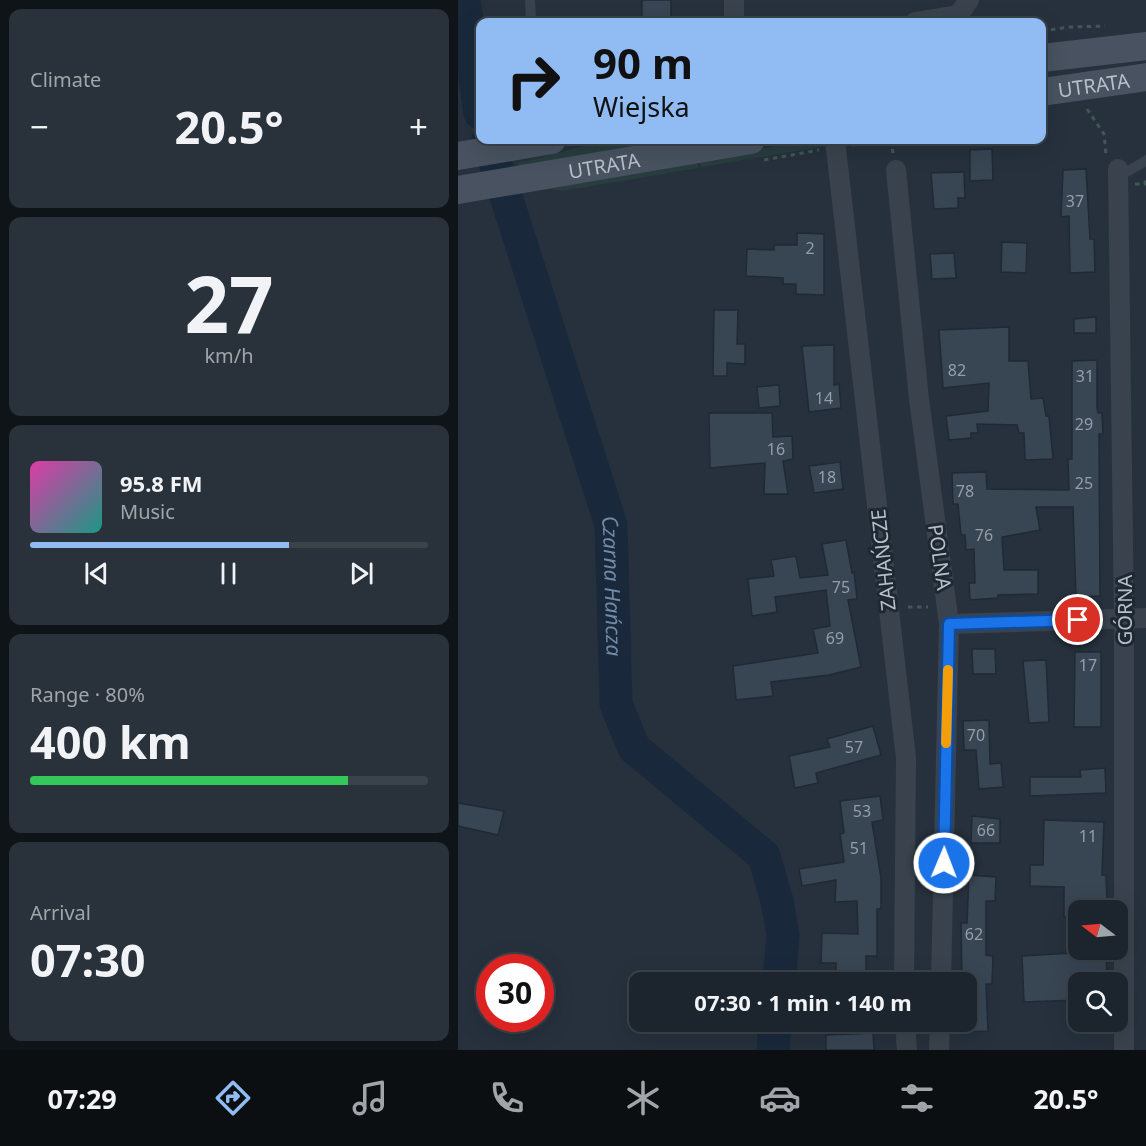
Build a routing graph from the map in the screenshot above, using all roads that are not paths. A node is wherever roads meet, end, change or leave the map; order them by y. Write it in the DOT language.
graph roads {
  1 [pos="530,0"];
  2 [pos="734,0"];
  3 [pos="970,0"];
  4 [pos="532,18"];
  5 [pos="734,18"];
  6 [pos="940,18"];
  7 [pos="1146,46"];
  8 [pos="1046,58"];
  9 [pos="1146,77"];
  10 [pos="1046,91"];
  11 [pos="518,144"];
  12 [pos="728,144"];
  13 [pos="835,144"];
  14 [pos="463,155"];
  15 [pos="1146,160"];
  16 [pos="896,170"];
  17 [pos="1114,170"];
  18 [pos="467,188"];
  19 [pos="948,616"];
  20 [pos="1146,618"];
  21 [pos="1124,619"];
  22 [pos="904,972"];
  23 [pos="941,972"];
  24 [pos="906,1032"];
  25 [pos="940,1032"];
  26 [pos="907,1050"];
  27 [pos="939,1050"];
  28 [pos="1124,1050"];
  1 -- 4 [label="lane"];
  2 -- 5 [label="street"];
  3 -- 6 [label="street"];
  7 -- 8 [label="main road, UTRATA"];
  9 -- 10 [label="main road, UTRATA"];
  11 -- 14 [label="main road"];
  12 -- 18 [label="main road, UTRATA"];
  13 -- 22 [label="street, ZAHAŃCZE"];
  15 -- 17 [label="lane"];
  16 -- 19 [label="street, POLNA"];
  17 -- 21 [label="street, GÓRNA"];
  19 -- 21 [label="street"];
  19 -- 23 [label="street, POLNA"];
  20 -- 21 [label="street"];
  21 -- 28 [label="street, GÓRNA"];
  24 -- 26 [label="street"];
  25 -- 27 [label="street"];
}
